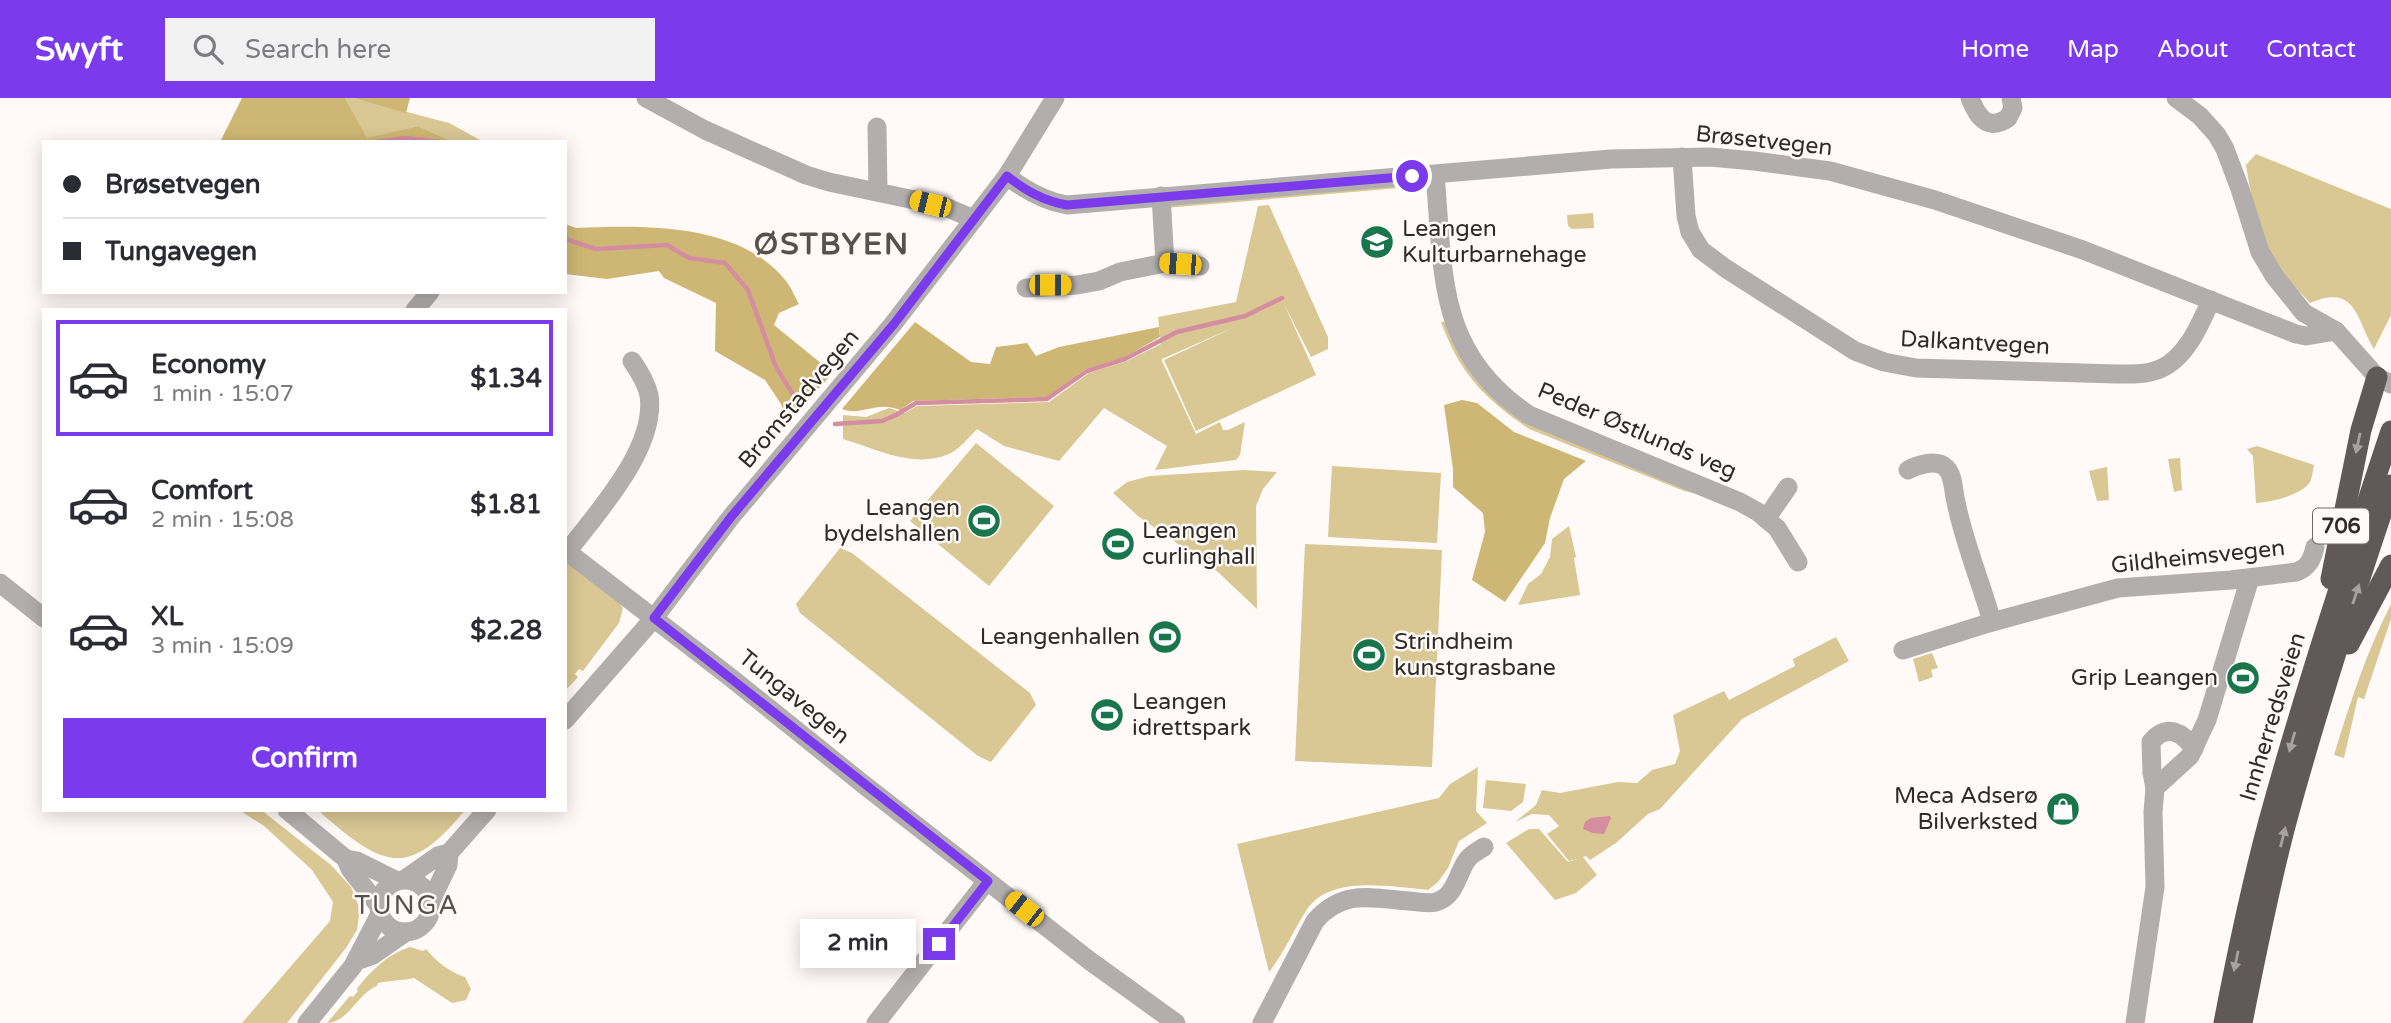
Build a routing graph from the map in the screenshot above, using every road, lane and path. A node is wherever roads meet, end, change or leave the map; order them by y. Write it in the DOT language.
graph roads {
  1 [pos="646,98"];
  2 [pos="1055,98"];
  3 [pos="1970,98"];
  4 [pos="2011,98"];
  5 [pos="2176,98"];
  6 [pos="877,127"];
  7 [pos="1682,157"];
  8 [pos="1435,175"];
  9 [pos="1007,176"];
  10 [pos="878,192"];
  11 [pos="1161,196"];
  12 [pos="969,226"];
  13 [pos="1165,263"];
  14 [pos="1200,266"];
  15 [pos="1027,288"];
  16 [pos="427,294"];
  17 [pos="2211,300"];
  18 [pos="417,308"];
  19 [pos="2336,331"];
  20 [pos="632,361"];
  21 [pos="2378,376"];
  22 [pos="2391,431"];
  23 [pos="1908,470"];
  24 [pos="2391,485"];
  25 [pos="1788,487"];
  26 [pos="1766,519"];
  27 [pos="2315,547"];
  28 [pos="567,551"];
  29 [pos="1798,562"];
  30 [pos="2391,565"];
  31 [pos="2250,578"];
  32 [pos="0,583"];
  33 [pos="42,616"];
  34 [pos="654,618"];
  35 [pos="1992,622"];
  36 [pos="1903,650"];
  37 [pos="2319,679"];
  38 [pos="567,718"];
  39 [pos="2194,749"];
  40 [pos="2155,788"];
  41 [pos="289,812"];
  42 [pos="484,812"];
  43 [pos="1485,847"];
  44 [pos="449,853"];
  45 [pos="346,859"];
  46 [pos="401,880"];
  47 [pos="988,881"];
  48 [pos="431,901"];
  49 [pos="379,910"];
  50 [pos="406,932"];
  51 [pos="356,961"];
  52 [pos="307,1023"];
  53 [pos="876,1023"];
  54 [pos="1176,1023"];
  55 [pos="1262,1023"];
  56 [pos="2135,1023"];
  57 [pos="2224,1023"];
  58 [pos="2242,1023"];
  1 -- 10 [label="street"];
  2 -- 9 [label="street, Bromstadvegen"];
  3 -- 4 [label="street"];
  5 -- 19 [label="street"];
  6 -- 10 [label="street"];
  7 -- 8 [label="street, Brøsetvegen"];
  7 -- 17 [label="street, Brøsetvegen"];
  7 -- 17 [label="street, Dalkantvegen"];
  8 -- 11 [label="street, Brøsetvegen"];
  8 -- 26 [label="street, Peder Østlunds veg"];
  9 -- 11 [label="street, Brøsetvegen"];
  9 -- 12 [label="street, Bromstadvegen"];
  10 -- 12 [label="street"];
  11 -- 13 [label="street"];
  12 -- 34 [label="street, Bromstadvegen"];
  13 -- 14 [label="street"];
  13 -- 15 [label="street"];
  16 -- 18 [label="street"];
  17 -- 19 [label="street, Brøsetvegen"];
  19 -- 21 [label="street"];
  20 -- 28 [label="street, Tungavegen"];
  21 -- 37 [label="highway, 706, one-way"];
  22 -- 37 [label="highway, Innherredsveien / 706"];
  23 -- 35 [label="street"];
  37 -- 24 [label="highway, Innherredsveien / 706, one-way"];
  25 -- 26 [label="street"];
  26 -- 29 [label="street, Peder Østlunds veg"];
  27 -- 31 [label="street, Gildheimsvegen"];
  28 -- 34 [label="street, Tungavegen"];
  30 -- 37 [label="highway, 706"];
  31 -- 35 [label="street, Gildheimsvegen"];
  31 -- 39 [label="street"];
  32 -- 33 [label="street"];
  34 -- 38 [label="street, Bromstadvegen"];
  34 -- 47 [label="street, Tungavegen"];
  35 -- 36 [label="street, Gildheimsvegen"];
  37 -- 57 [label="highway, Innherredsveien / 706, one-way"];
  58 -- 37 [label="highway, Innherredsveien / 706, one-way"];
  39 -- 40 [label="street"];
  39 -- 40 [label="street"];
  40 -- 56 [label="street"];
  41 -- 45 [label="street"];
  42 -- 44 [label="street"];
  43 -- 55 [label="street"];
  44 -- 46 [label="street"];
  44 -- 48 [label="street"];
  45 -- 46 [label="street"];
  45 -- 49 [label="street"];
  46 -- 48 [label="street"];
  46 -- 49 [label="street"];
  47 -- 53 [label="street"];
  47 -- 54 [label="street, Tungavegen"];
  48 -- 50 [label="street"];
  49 -- 50 [label="street"];
  49 -- 51 [label="street"];
  50 -- 51 [label="street"];
  51 -- 52 [label="street"];
}
